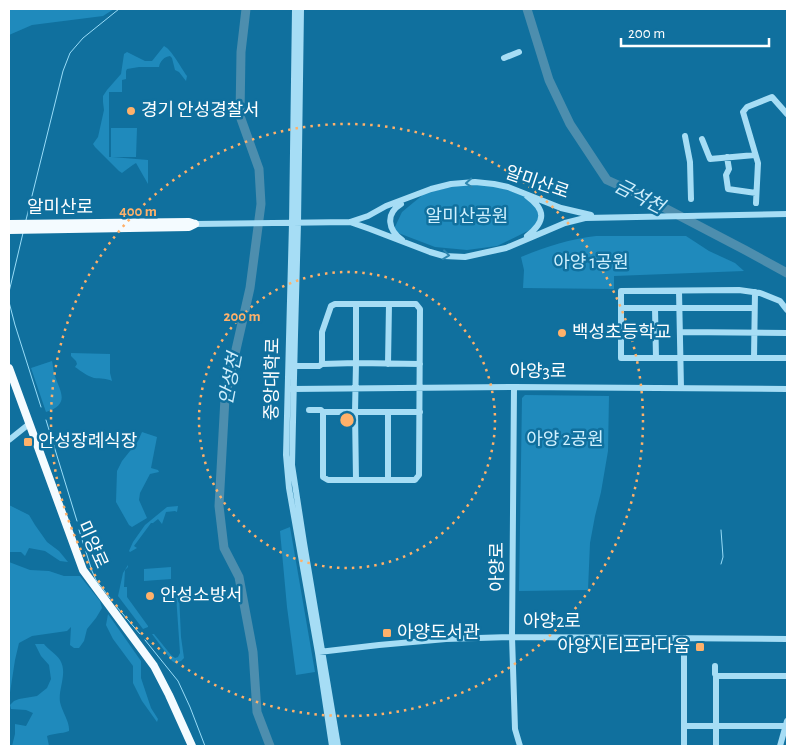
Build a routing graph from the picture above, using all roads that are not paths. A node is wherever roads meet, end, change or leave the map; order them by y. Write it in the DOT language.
graph roads {
  1 [pos="295,9"];
  2 [pos="301,9"];
  3 [pos="519,52"];
  4 [pos="504,58"];
  5 [pos="787,114"];
  6 [pos="685,136"];
  7 [pos="702,139"];
  8 [pos="755,155"];
  9 [pos="727,157"];
  10 [pos="520,191"];
  11 [pos="419,194"];
  12 [pos="756,194"];
  13 [pos="691,200"];
  14 [pos="756,203"];
  15 [pos="787,214"];
  16 [pos="600,218"];
  17 [pos="350,222"];
  18 [pos="295,223"];
  19 [pos="9,224"];
  20 [pos="195,224"];
  21 [pos="9,230"];
  22 [pos="520,242"];
  23 [pos="422,249"];
  24 [pos="679,291"];
  25 [pos="755,292"];
  26 [pos="356,304"];
  27 [pos="389,304"];
  28 [pos="621,308"];
  29 [pos="655,308"];
  30 [pos="679,308"];
  31 [pos="754,308"];
  32 [pos="787,310"];
  33 [pos="680,332"];
  34 [pos="754,332"];
  35 [pos="787,333"];
  36 [pos="656,358"];
  37 [pos="680,358"];
  38 [pos="754,358"];
  39 [pos="787,358"];
  40 [pos="356,363"];
  41 [pos="322,364"];
  42 [pos="388,364"];
  43 [pos="420,364"];
  44 [pos="294,366"];
  45 [pos="9,368"];
  46 [pos="514,387"];
  47 [pos="355,388"];
  48 [pos="420,388"];
  49 [pos="681,388"];
  50 [pos="291,389"];
  51 [pos="787,389"];
  52 [pos="309,410"];
  53 [pos="323,412"];
  54 [pos="355,412"];
  55 [pos="388,412"];
  56 [pos="420,412"];
  57 [pos="29,424"];
  58 [pos="9,440"];
  59 [pos="356,480"];
  60 [pos="388,480"];
  61 [pos="512,637"];
  62 [pos="684,638"];
  63 [pos="787,639"];
  64 [pos="320,652"];
  65 [pos="715,666"];
  66 [pos="716,676"];
  67 [pos="787,676"];
  68 [pos="787,724"];
  69 [pos="684,726"];
  70 [pos="716,726"];
  71 [pos="192,746"];
  72 [pos="332,746"];
  73 [pos="338,746"];
  74 [pos="520,746"];
  75 [pos="684,746"];
  76 [pos="716,746"];
  77 [pos="780,746"];
  1 -- 18 [label="street, 중앙대학로"];
  2 -- 18 [label="street, 중앙대학로"];
  3 -- 4 [label="street"];
  5 -- 8 [label="street"];
  6 -- 13 [label="street"];
  7 -- 9 [label="street"];
  8 -- 9 [label="street"];
  8 -- 12 [label="street"];
  9 -- 12 [label="street"];
  10 -- 11 [label="street, 알미산로, one-way"];
  10 -- 16 [label="street, 알미산로"];
  10 -- 22 [label="street"];
  11 -- 17 [label="street, 알미산로"];
  11 -- 23 [label="street"];
  12 -- 14 [label="street"];
  15 -- 16 [label="street, 알미산로"];
  16 -- 22 [label="street, 알미산로"];
  17 -- 18 [label="street, 알미산로"];
  17 -- 23 [label="street, 알미산로"];
  18 -- 20 [label="street, 알미산로"];
  18 -- 44 [label="street, 중앙대학로"];
  18 -- 50 [label="street, 중앙대학로"];
  19 -- 20 [label="main road, 알미산로"];
  20 -- 21 [label="main road, 알미산로"];
  23 -- 22 [label="street, 알미산로, one-way"];
  24 -- 25 [label="street"];
  24 -- 28 [label="street"];
  24 -- 30 [label="street"];
  25 -- 31 [label="street"];
  25 -- 32 [label="street"];
  26 -- 27 [label="street"];
  26 -- 40 [label="street"];
  26 -- 41 [label="street"];
  27 -- 42 [label="street"];
  27 -- 43 [label="street"];
  28 -- 29 [label="street"];
  28 -- 36 [label="street"];
  29 -- 30 [label="street"];
  29 -- 36 [label="street"];
  30 -- 31 [label="street"];
  30 -- 33 [label="street"];
  31 -- 34 [label="street"];
  33 -- 34 [label="street"];
  33 -- 37 [label="street"];
  34 -- 35 [label="street"];
  34 -- 38 [label="street"];
  36 -- 37 [label="street"];
  37 -- 38 [label="street"];
  37 -- 49 [label="street"];
  38 -- 39 [label="street"];
  40 -- 41 [label="street"];
  40 -- 42 [label="street"];
  40 -- 47 [label="street"];
  41 -- 44 [label="street"];
  42 -- 43 [label="street"];
  43 -- 48 [label="street"];
  44 -- 50 [label="street, 중앙대학로"];
  45 -- 57 [label="main road, 미양로"];
  46 -- 48 [label="street, 아양3로"];
  46 -- 49 [label="street, 아양3로"];
  46 -- 61 [label="street, 아양로"];
  47 -- 48 [label="street, 아양3로"];
  47 -- 50 [label="street, 아양3로"];
  47 -- 54 [label="street"];
  48 -- 56 [label="street"];
  49 -- 51 [label="street, 아양3로"];
  50 -- 64 [label="street, 중앙대학로"];
  52 -- 53 [label="street"];
  53 -- 54 [label="street"];
  53 -- 59 [label="street"];
  54 -- 55 [label="street"];
  54 -- 59 [label="street"];
  55 -- 56 [label="street"];
  55 -- 60 [label="street"];
  56 -- 60 [label="street"];
  57 -- 58 [label="street"];
  57 -- 71 [label="main road, 미양로"];
  59 -- 60 [label="street"];
  61 -- 62 [label="street, 아양2로"];
  61 -- 64 [label="street, 아양2로"];
  61 -- 74 [label="street, 아양로"];
  62 -- 63 [label="street, 아양2로"];
  62 -- 69 [label="street"];
  64 -- 72 [label="street, 중앙대학로"];
  64 -- 73 [label="street, 중앙대학로"];
  65 -- 66 [label="street"];
  66 -- 67 [label="street"];
  66 -- 70 [label="street"];
  68 -- 70 [label="street"];
  68 -- 77 [label="street"];
  69 -- 70 [label="street"];
  69 -- 75 [label="street"];
  70 -- 76 [label="street"];
}
